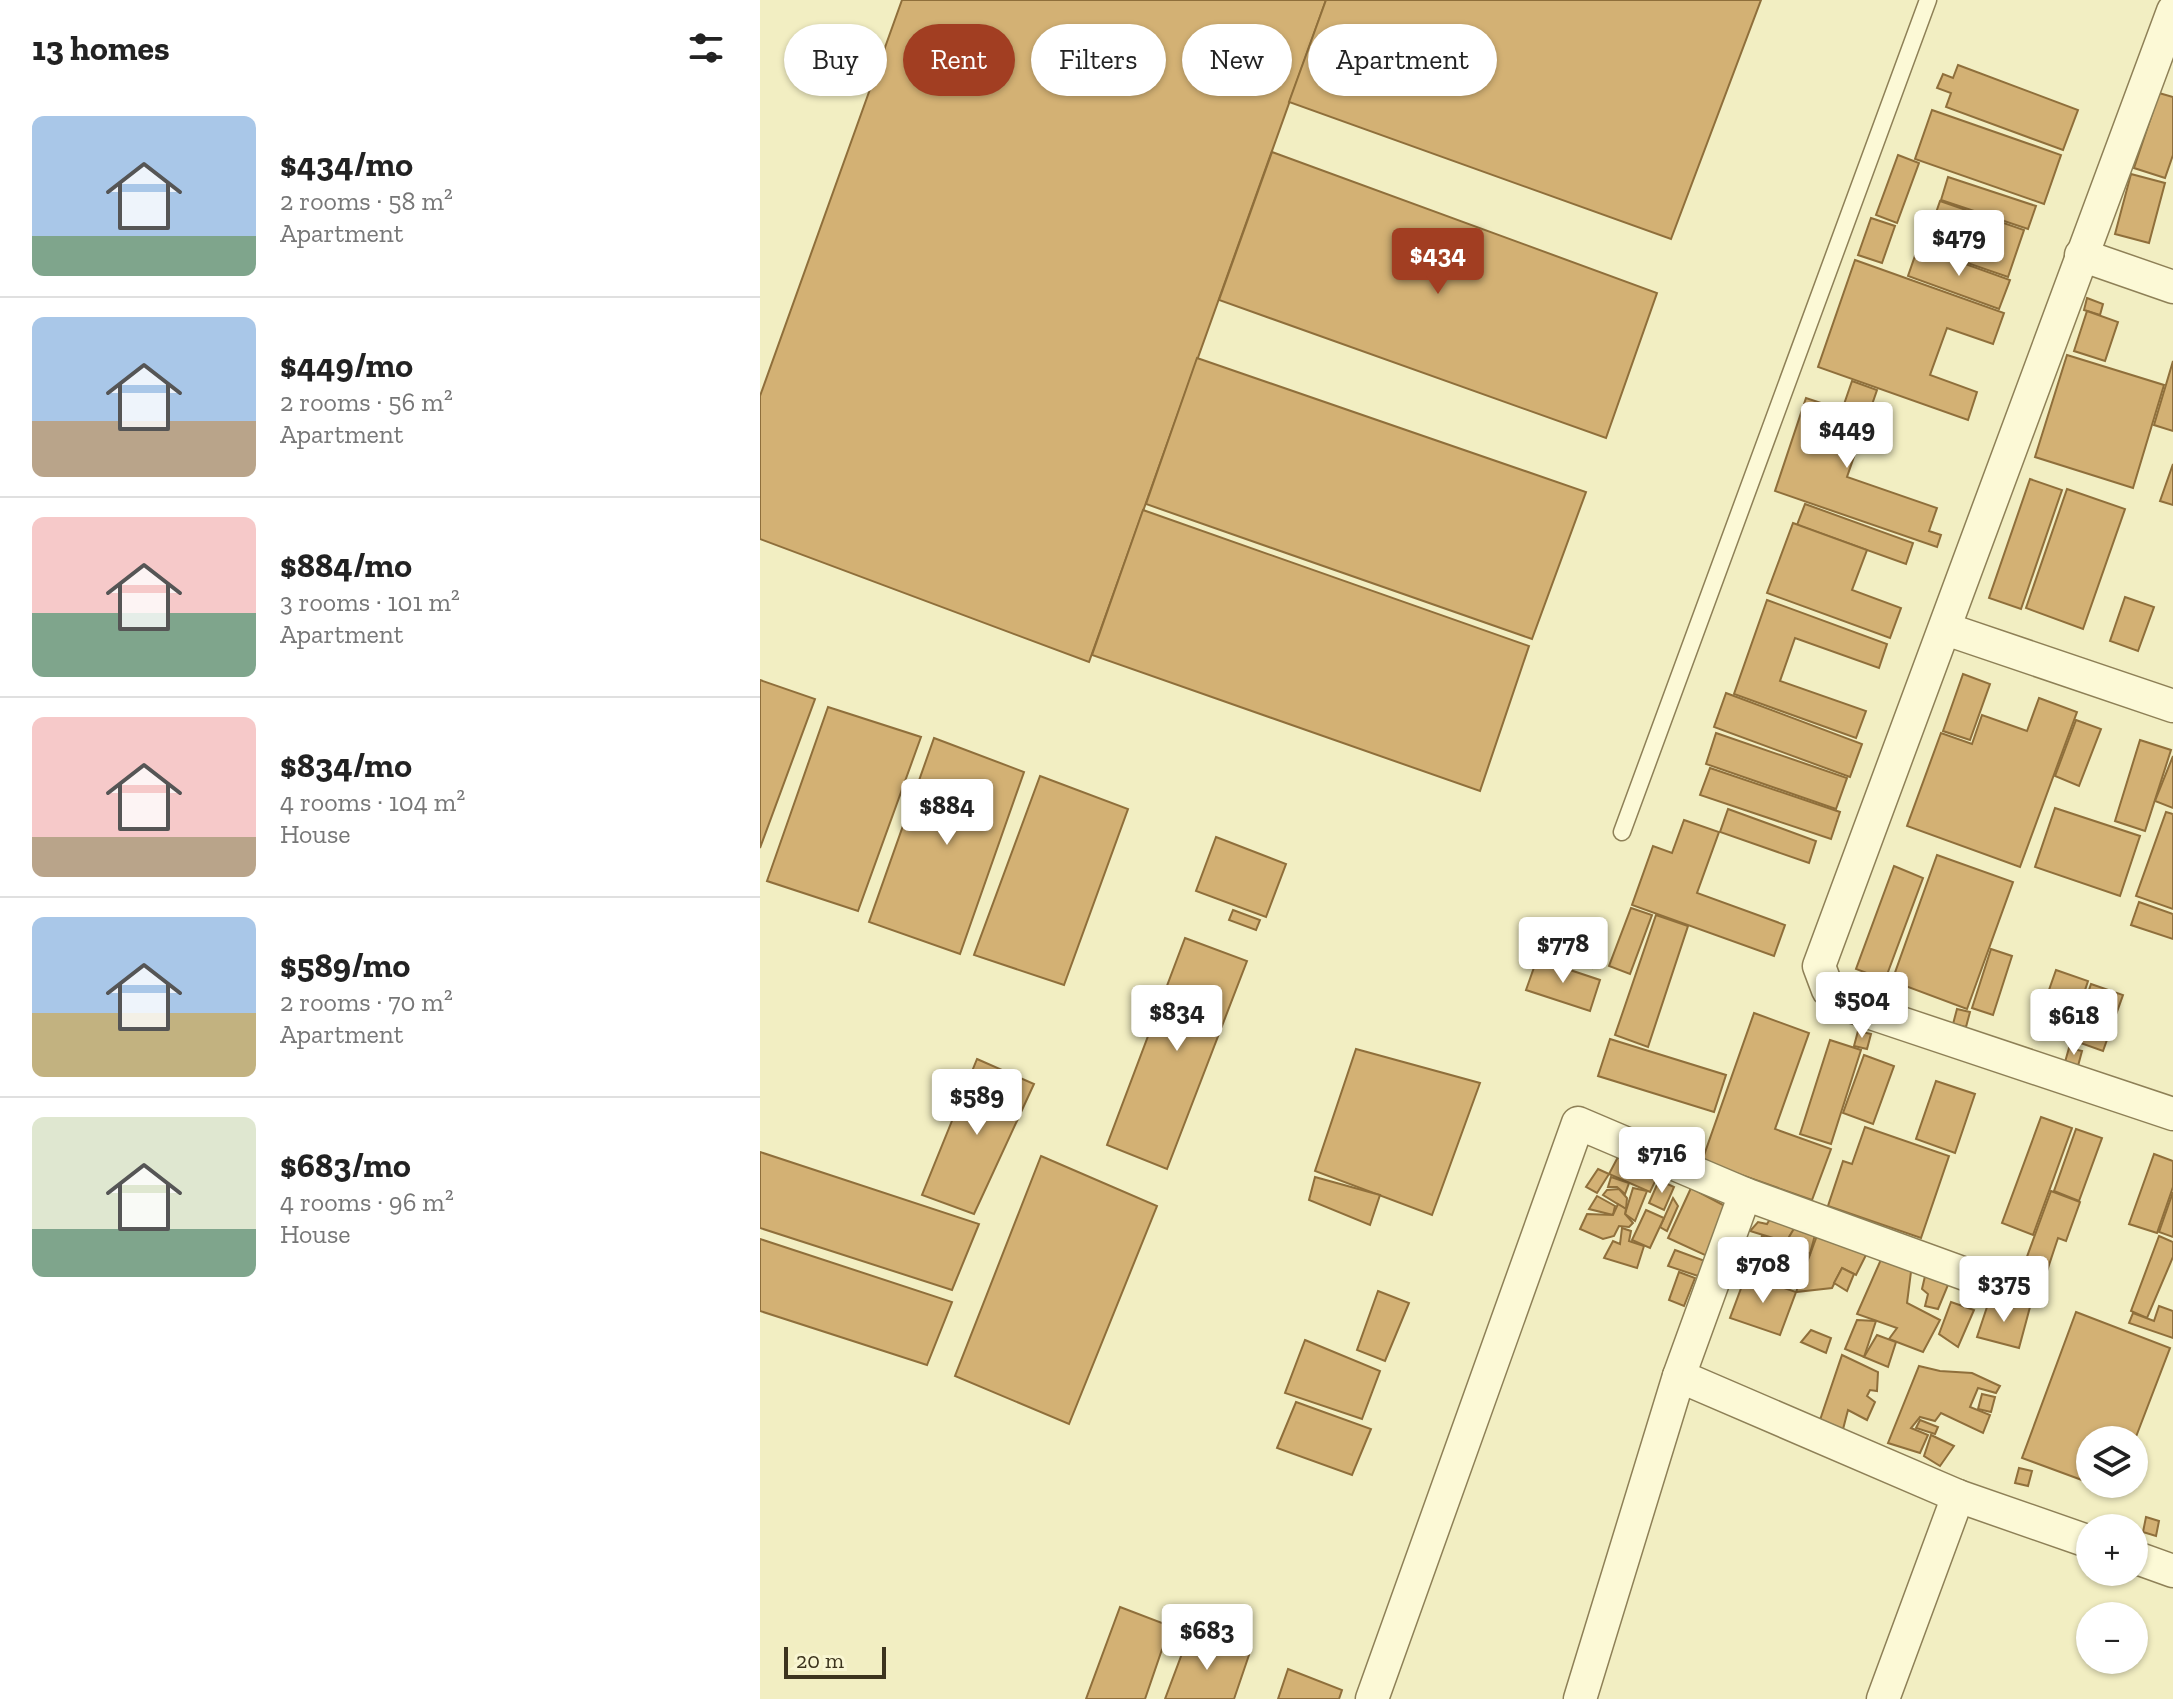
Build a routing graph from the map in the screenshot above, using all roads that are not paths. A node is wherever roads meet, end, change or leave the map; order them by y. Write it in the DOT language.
graph roads {
  1 [pos="1928,0"];
  2 [pos="2173,11"];
  3 [pos="2081,255"];
  4 [pos="2173,287"];
  5 [pos="1946,629"];
  6 [pos="2173,706"];
  7 [pos="1622,832"];
  8 [pos="2173,1114"];
  9 [pos="1745,1194"];
  10 [pos="2012,1291"];
  11 [pos="1679,1376"];
  12 [pos="1958,1496"];
  13 [pos="2076,1537"];
  14 [pos="2148,1562"];
  15 [pos="2173,1571"];
  16 [pos="1372,1699"];
  17 [pos="1580,1699"];
  18 [pos="1883,1699"];
  1 -- 7 [label="lane"];
  2 -- 3 [label="street"];
  3 -- 4 [label="street"];
  3 -- 5 [label="street"];
  5 -- 6 [label="street"];
  5 -- 8 [label="street"];
  9 -- 10 [label="street"];
  9 -- 11 [label="street"];
  9 -- 16 [label="street"];
  11 -- 12 [label="street"];
  11 -- 17 [label="street"];
  12 -- 13 [label="street"];
  12 -- 18 [label="street"];
  14 -- 15 [label="street"];
}
